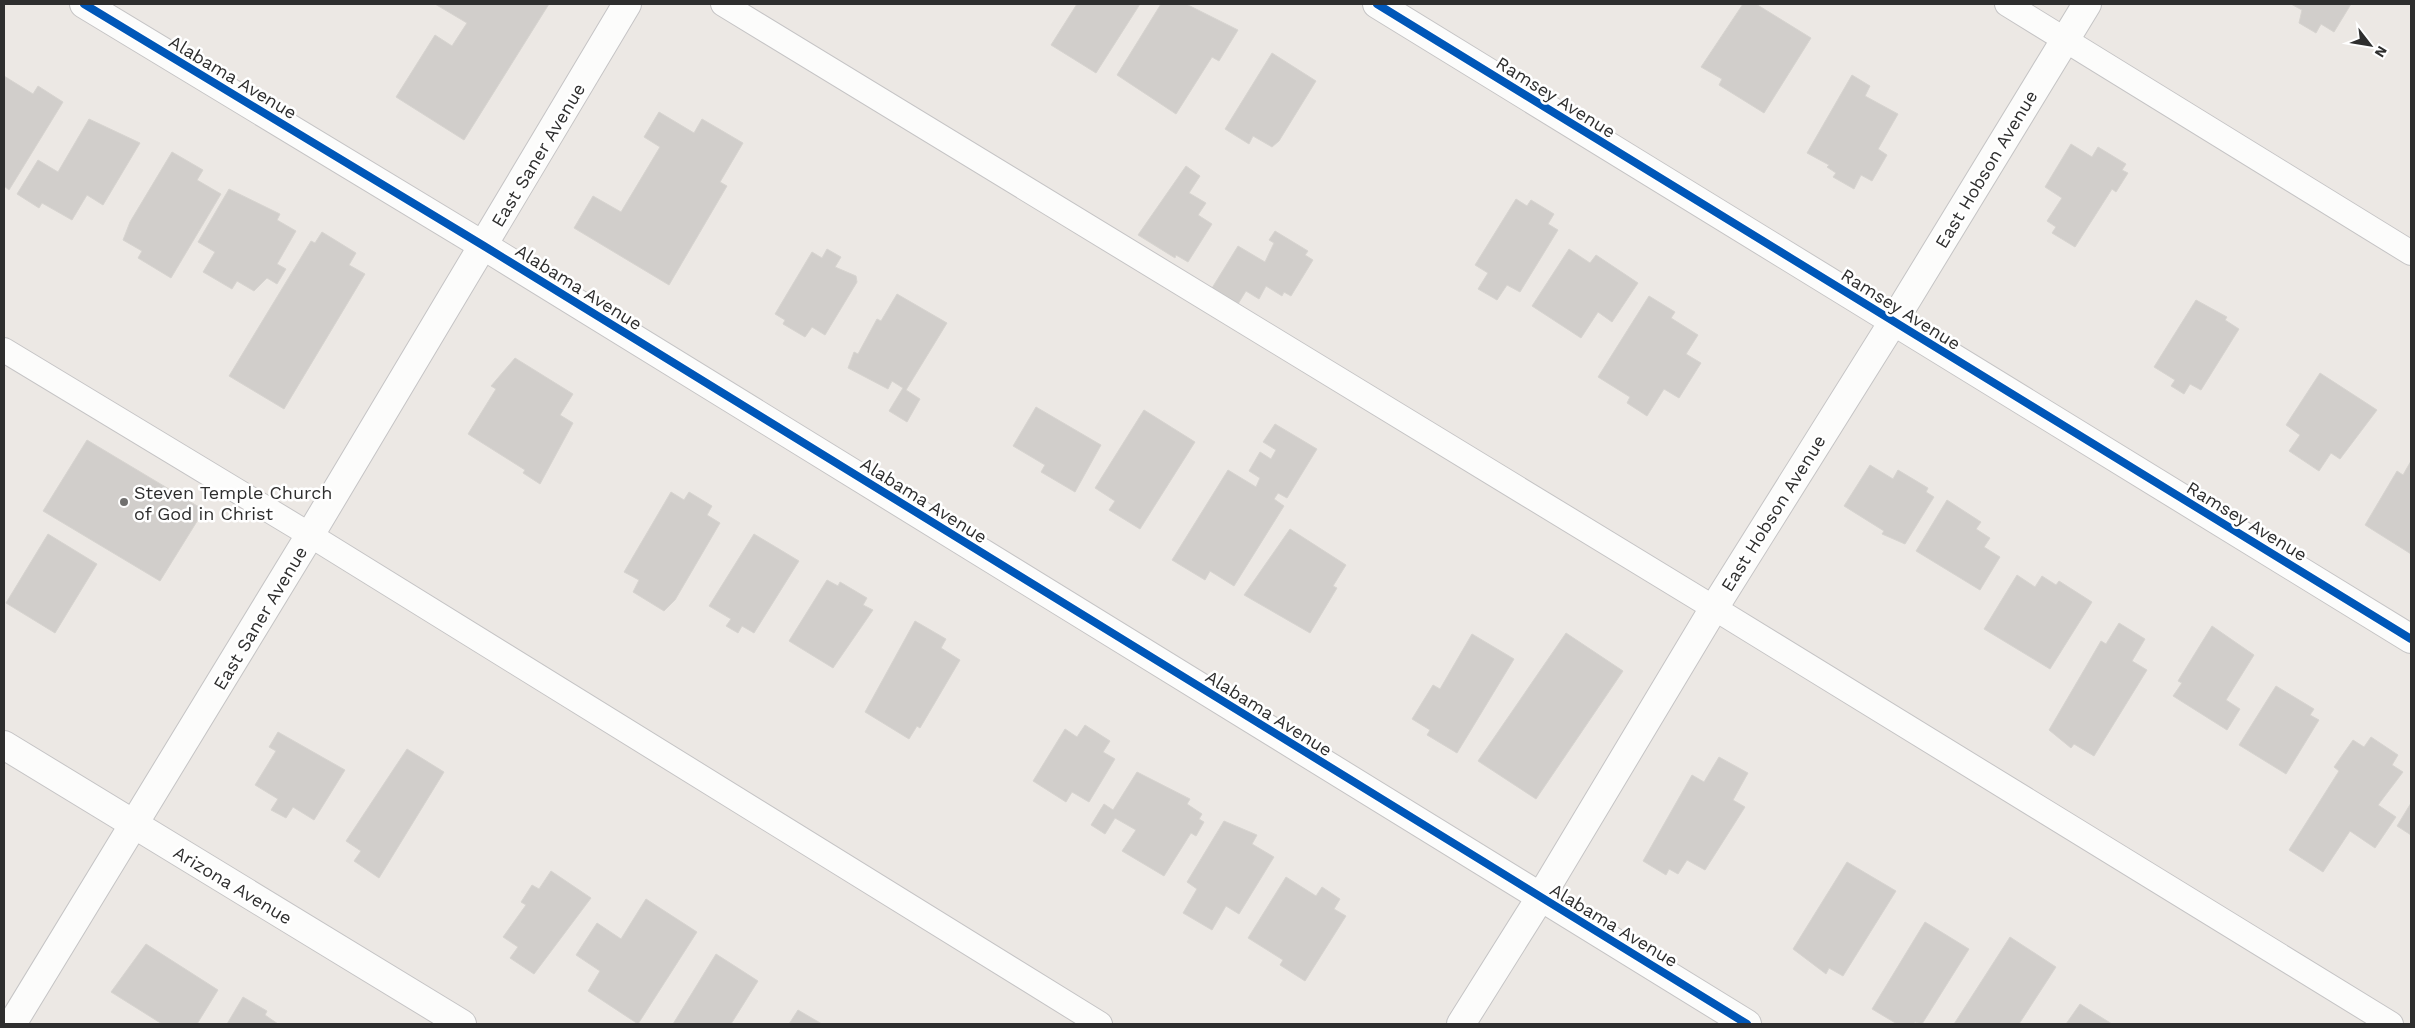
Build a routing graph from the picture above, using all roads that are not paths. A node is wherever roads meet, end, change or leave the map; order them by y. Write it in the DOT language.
graph roads {
  1 [pos="84,4"];
  2 [pos="627,4"];
  3 [pos="723,4"];
  4 [pos="1376,4"];
  5 [pos="2007,4"];
  6 [pos="2087,4"];
  7 [pos="2065,40"];
  8 [pos="484,246"];
  9 [pos="2411,253"];
  10 [pos="1893,322"];
  11 [pos="4,350"];
  12 [pos="310,535"];
  13 [pos="1714,608"];
  14 [pos="2411,639"];
  15 [pos="4,745"];
  16 [pos="134,825"];
  17 [pos="1540,898"];
  18 [pos="12,1024"];
  19 [pos="462,1024"];
  20 [pos="1100,1024"];
  21 [pos="1461,1024"];
  22 [pos="1747,1024"];
  23 [pos="2391,1024"];
  1 -- 8 [label="street, Alabama Avenue"];
  2 -- 8 [label="street, East Saner Avenue"];
  3 -- 13 [label="lane"];
  4 -- 10 [label="street, Ramsey Avenue"];
  5 -- 7 [label="lane"];
  6 -- 7 [label="street, East Hobson Avenue"];
  7 -- 9 [label="lane"];
  7 -- 10 [label="street, East Hobson Avenue"];
  8 -- 12 [label="street, East Saner Avenue"];
  8 -- 17 [label="street, Alabama Avenue"];
  10 -- 13 [label="street, East Hobson Avenue"];
  10 -- 14 [label="street, Ramsey Avenue"];
  11 -- 12 [label="lane"];
  12 -- 16 [label="street, East Saner Avenue"];
  12 -- 20 [label="lane"];
  13 -- 17 [label="street, East Hobson Avenue"];
  13 -- 23 [label="lane"];
  15 -- 16 [label="street, Arizona Avenue"];
  16 -- 18 [label="street, East Saner Avenue"];
  16 -- 19 [label="street, Arizona Avenue"];
  17 -- 21 [label="street, East Hobson Avenue"];
  17 -- 22 [label="street, Alabama Avenue"];
}
